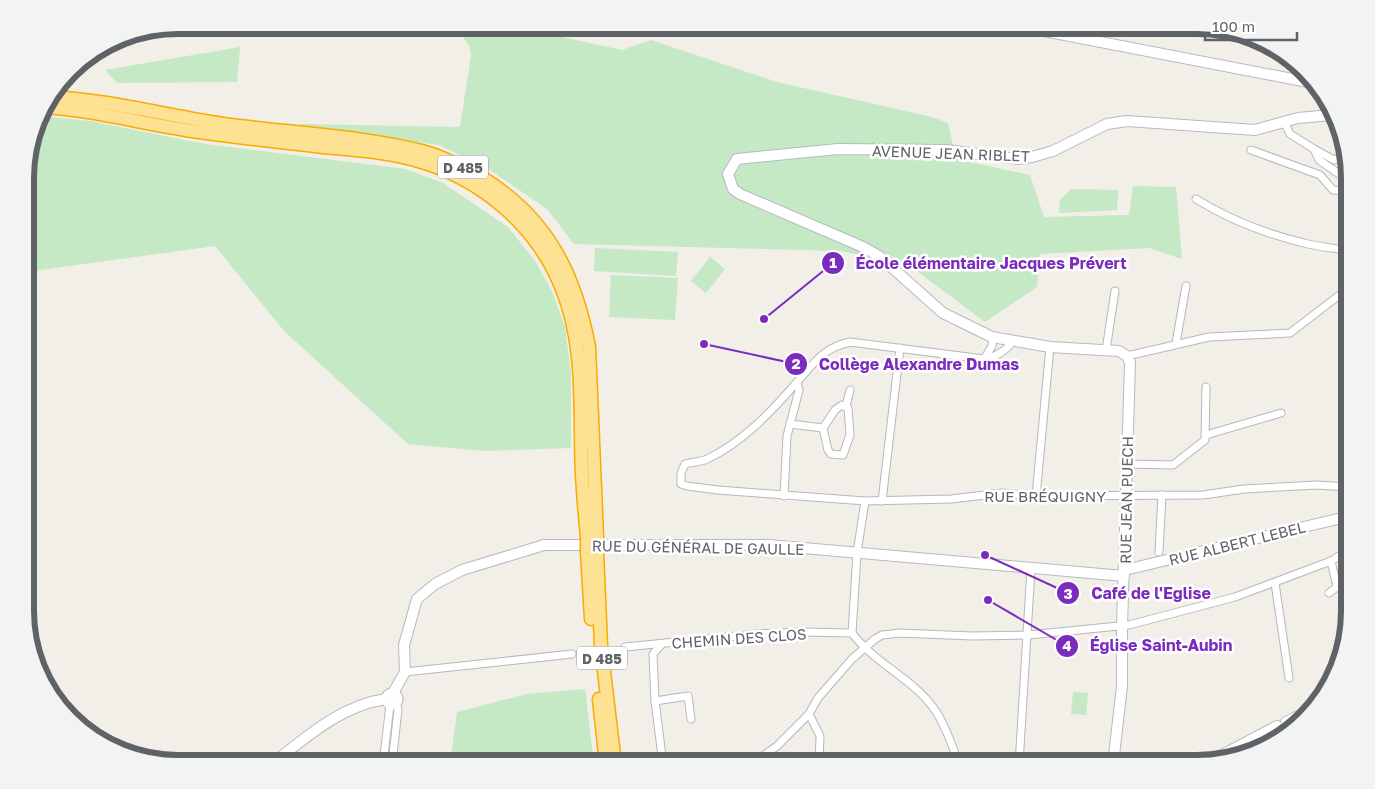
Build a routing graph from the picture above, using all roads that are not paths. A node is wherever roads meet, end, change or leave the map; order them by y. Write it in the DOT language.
graph roads {
  1 [pos="1062,34"];
  2 [pos="1300,78"];
  3 [pos="59,97"];
  4 [pos="52,107"];
  5 [pos="1327,115"];
  6 [pos="1284,122"];
  7 [pos="1314,149"];
  8 [pos="1251,150"];
  9 [pos="1339,157"];
  10 [pos="1341,175"];
  11 [pos="1341,191"];
  12 [pos="1196,199"];
  13 [pos="1341,249"];
  14 [pos="1186,286"];
  15 [pos="1115,291"];
  16 [pos="1341,294"];
  17 [pos="993,337"];
  18 [pos="1012,342"];
  19 [pos="1176,343"];
  20 [pos="1050,347"];
  21 [pos="900,348"];
  22 [pos="1106,350"];
  23 [pos="1127,356"];
  24 [pos="984,359"];
  25 [pos="797,383"];
  26 [pos="1206,387"];
  27 [pos="850,390"];
  28 [pos="846,406"];
  29 [pos="1281,413"];
  30 [pos="790,424"];
  31 [pos="824,428"];
  32 [pos="1206,435"];
  33 [pos="1128,464"];
  34 [pos="1341,487"];
  35 [pos="1162,495"];
  36 [pos="784,496"];
  37 [pos="1036,496"];
  38 [pos="1127,496"];
  39 [pos="865,501"];
  40 [pos="882,501"];
  41 [pos="1341,518"];
  42 [pos="592,536"];
  43 [pos="592,552"];
  44 [pos="1159,552"];
  45 [pos="857,553"];
  46 [pos="1341,555"];
  47 [pos="1331,561"];
  48 [pos="1031,570"];
  49 [pos="1125,573"];
  50 [pos="1275,583"];
  51 [pos="1329,593"];
  52 [pos="1122,626"];
  53 [pos="852,633"];
  54 [pos="1028,635"];
  55 [pos="662,644"];
  56 [pos="625,647"];
  57 [pos="864,648"];
  58 [pos="572,654"];
  59 [pos="404,672"];
  60 [pos="1289,678"];
  61 [pos="391,700"];
  62 [pos="654,701"];
  63 [pos="809,714"];
  64 [pos="691,719"];
  65 [pos="1278,730"];
  66 [pos="1237,749"];
  67 [pos="283,755"];
  68 [pos="384,755"];
  69 [pos="393,755"];
  70 [pos="605,755"];
  71 [pos="614,755"];
  72 [pos="662,755"];
  73 [pos="764,755"];
  74 [pos="819,755"];
  75 [pos="955,755"];
  76 [pos="1020,755"];
  77 [pos="1114,755"];
  1 -- 2 [label="street"];
  3 -- 42 [label="highway, D 485"];
  4 -- 42 [label="highway, D 485"];
  5 -- 6 [label="street, AVENUE JEAN RIBLET"];
  6 -- 7 [label="street"];
  6 -- 17 [label="street, AVENUE JEAN RIBLET"];
  7 -- 9 [label="street"];
  7 -- 10 [label="street"];
  8 -- 11 [label="street"];
  12 -- 13 [label="street"];
  14 -- 19 [label="street"];
  15 -- 22 [label="street"];
  16 -- 19 [label="street"];
  17 -- 18 [label="street, AVENUE JEAN RIBLET"];
  17 -- 24 [label="street"];
  18 -- 20 [label="street, AVENUE JEAN RIBLET"];
  18 -- 24 [label="street"];
  19 -- 23 [label="street"];
  20 -- 22 [label="street, AVENUE JEAN RIBLET"];
  20 -- 37 [label="street"];
  21 -- 24 [label="street"];
  21 -- 25 [label="street"];
  21 -- 40 [label="street"];
  22 -- 23 [label="street, AVENUE JEAN RIBLET"];
  23 -- 33 [label="street, RUE JEAN PUECH"];
  25 -- 30 [label="street"];
  25 -- 36 [label="street, RUE BRÉQUIGNY"];
  26 -- 32 [label="street"];
  27 -- 28 [label="street"];
  28 -- 31 [label="street"];
  28 -- 31 [label="street"];
  29 -- 32 [label="street"];
  30 -- 31 [label="street"];
  30 -- 36 [label="street"];
  32 -- 33 [label="street"];
  33 -- 38 [label="street, RUE JEAN PUECH"];
  34 -- 35 [label="street, RUE BRÉQUIGNY"];
  35 -- 38 [label="street, RUE BRÉQUIGNY"];
  35 -- 44 [label="street"];
  36 -- 39 [label="street, RUE BRÉQUIGNY"];
  37 -- 38 [label="street, RUE BRÉQUIGNY"];
  37 -- 40 [label="street, RUE BRÉQUIGNY"];
  38 -- 49 [label="street, RUE JEAN PUECH"];
  39 -- 40 [label="street, RUE BRÉQUIGNY"];
  39 -- 45 [label="street"];
  41 -- 49 [label="street, RUE ALBERT LEBEL"];
  42 -- 43 [label="highway, D 485, bridge"];
  43 -- 70 [label="highway, D 485"];
  43 -- 71 [label="highway, D 485"];
  45 -- 48 [label="street, RUE DU GÉNÉRAL DE GAULLE"];
  45 -- 53 [label="street"];
  45 -- 59 [label="street, RUE DU GÉNÉRAL DE GAULLE"];
  46 -- 47 [label="street"];
  47 -- 50 [label="street"];
  47 -- 51 [label="street"];
  48 -- 49 [label="street, RUE DU GÉNÉRAL DE GAULLE"];
  48 -- 54 [label="street"];
  49 -- 52 [label="street, RUE JEAN PUECH"];
  50 -- 52 [label="street"];
  50 -- 60 [label="street"];
  52 -- 54 [label="street"];
  52 -- 77 [label="street, RUE JEAN PUECH"];
  53 -- 55 [label="street, CHEMIN DES CLOS"];
  53 -- 57 [label="street"];
  54 -- 57 [label="street"];
  54 -- 76 [label="street"];
  55 -- 56 [label="street, CHEMIN DES CLOS"];
  55 -- 62 [label="street"];
  57 -- 63 [label="street"];
  57 -- 75 [label="street"];
  58 -- 59 [label="street"];
  59 -- 61 [label="street"];
  61 -- 67 [label="street"];
  61 -- 68 [label="street"];
  61 -- 69 [label="street"];
  62 -- 64 [label="street"];
  62 -- 72 [label="street"];
  63 -- 73 [label="street"];
  63 -- 74 [label="street"];
  65 -- 66 [label="street"];
}
